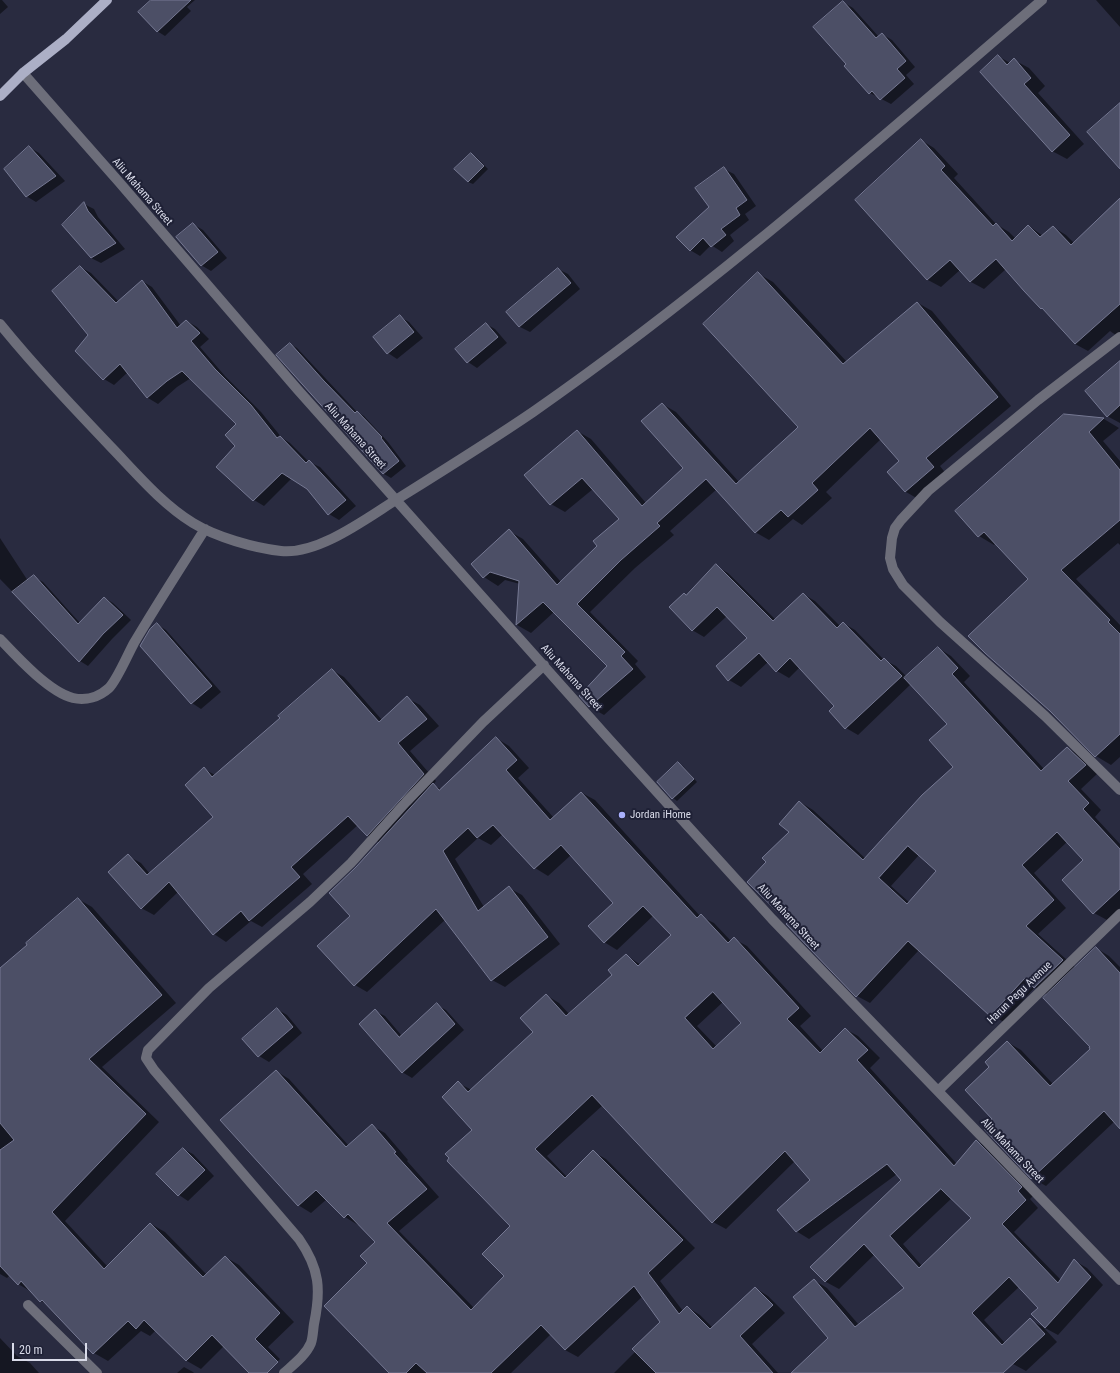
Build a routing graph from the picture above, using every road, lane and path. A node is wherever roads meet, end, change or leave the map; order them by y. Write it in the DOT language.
graph roads {
  1 [pos="107,0"];
  2 [pos="1042,0"];
  3 [pos="23,73"];
  4 [pos="0,96"];
  5 [pos="0,324"];
  6 [pos="1120,337"];
  7 [pos="395,500"];
  8 [pos="205,529"];
  9 [pos="0,639"];
  10 [pos="544,664"];
  11 [pos="1120,790"];
  12 [pos="1120,914"];
  13 [pos="938,1090"];
  14 [pos="1120,1280"];
  15 [pos="28,1305"];
  16 [pos="97,1373"];
  17 [pos="284,1373"];
  1 -- 3 [label="main road"];
  2 -- 7 [label="street"];
  3 -- 4 [label="main road"];
  3 -- 7 [label="street, Aliu Mahama Street"];
  5 -- 8 [label="street"];
  6 -- 11 [label="street"];
  7 -- 8 [label="street"];
  7 -- 10 [label="street, Aliu Mahama Street"];
  8 -- 9 [label="street"];
  10 -- 13 [label="street, Aliu Mahama Street"];
  10 -- 17 [label="street"];
  12 -- 13 [label="street, Harun Pegu Avenue"];
  13 -- 14 [label="street, Aliu Mahama Street"];
  15 -- 16 [label="street"];
}
